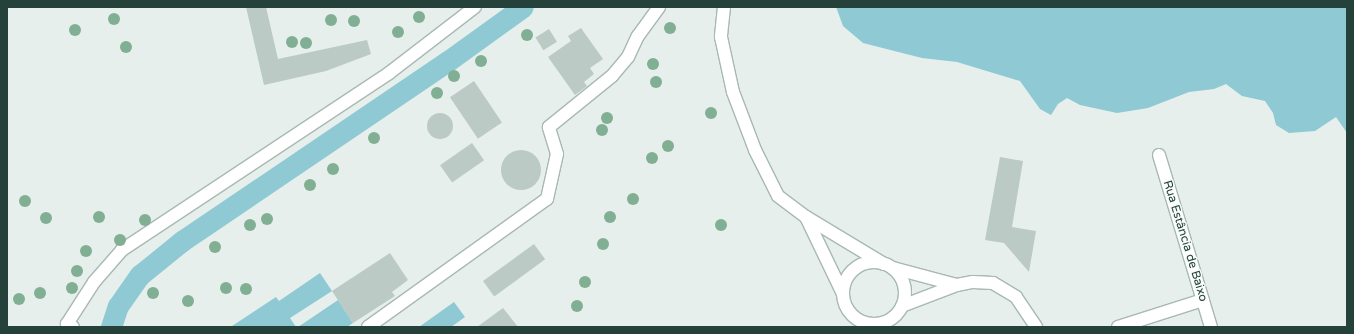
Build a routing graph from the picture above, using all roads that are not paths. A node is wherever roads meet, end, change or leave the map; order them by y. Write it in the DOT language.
graph roads {
  1 [pos="475,7"];
  2 [pos="659,7"];
  3 [pos="724,7"];
  4 [pos="1159,155"];
  5 [pos="806,217"];
  6 [pos="888,266"];
  7 [pos="957,285"];
  8 [pos="843,294"];
  9 [pos="1203,300"];
  10 [pos="899,311"];
  11 [pos="850,313"];
  12 [pos="67,326"];
  13 [pos="368,327"];
  14 [pos="856,327"];
  15 [pos="893,327"];
  16 [pos="1036,327"];
  17 [pos="1118,327"];
  18 [pos="1211,327"];
  1 -- 12 [label="street"];
  2 -- 13 [label="street"];
  3 -- 5 [label="street"];
  4 -- 9 [label="street, Rua Estância de Baixo"];
  5 -- 6 [label="street"];
  5 -- 8 [label="street"];
  6 -- 7 [label="street"];
  6 -- 8 [label="street"];
  6 -- 10 [label="street"];
  7 -- 10 [label="street"];
  7 -- 16 [label="street"];
  8 -- 11 [label="street"];
  9 -- 17 [label="street"];
  9 -- 18 [label="street, Rua Estância de Baixo"];
  10 -- 11 [label="street"];
  10 -- 15 [label="street"];
  11 -- 14 [label="street"];
}
